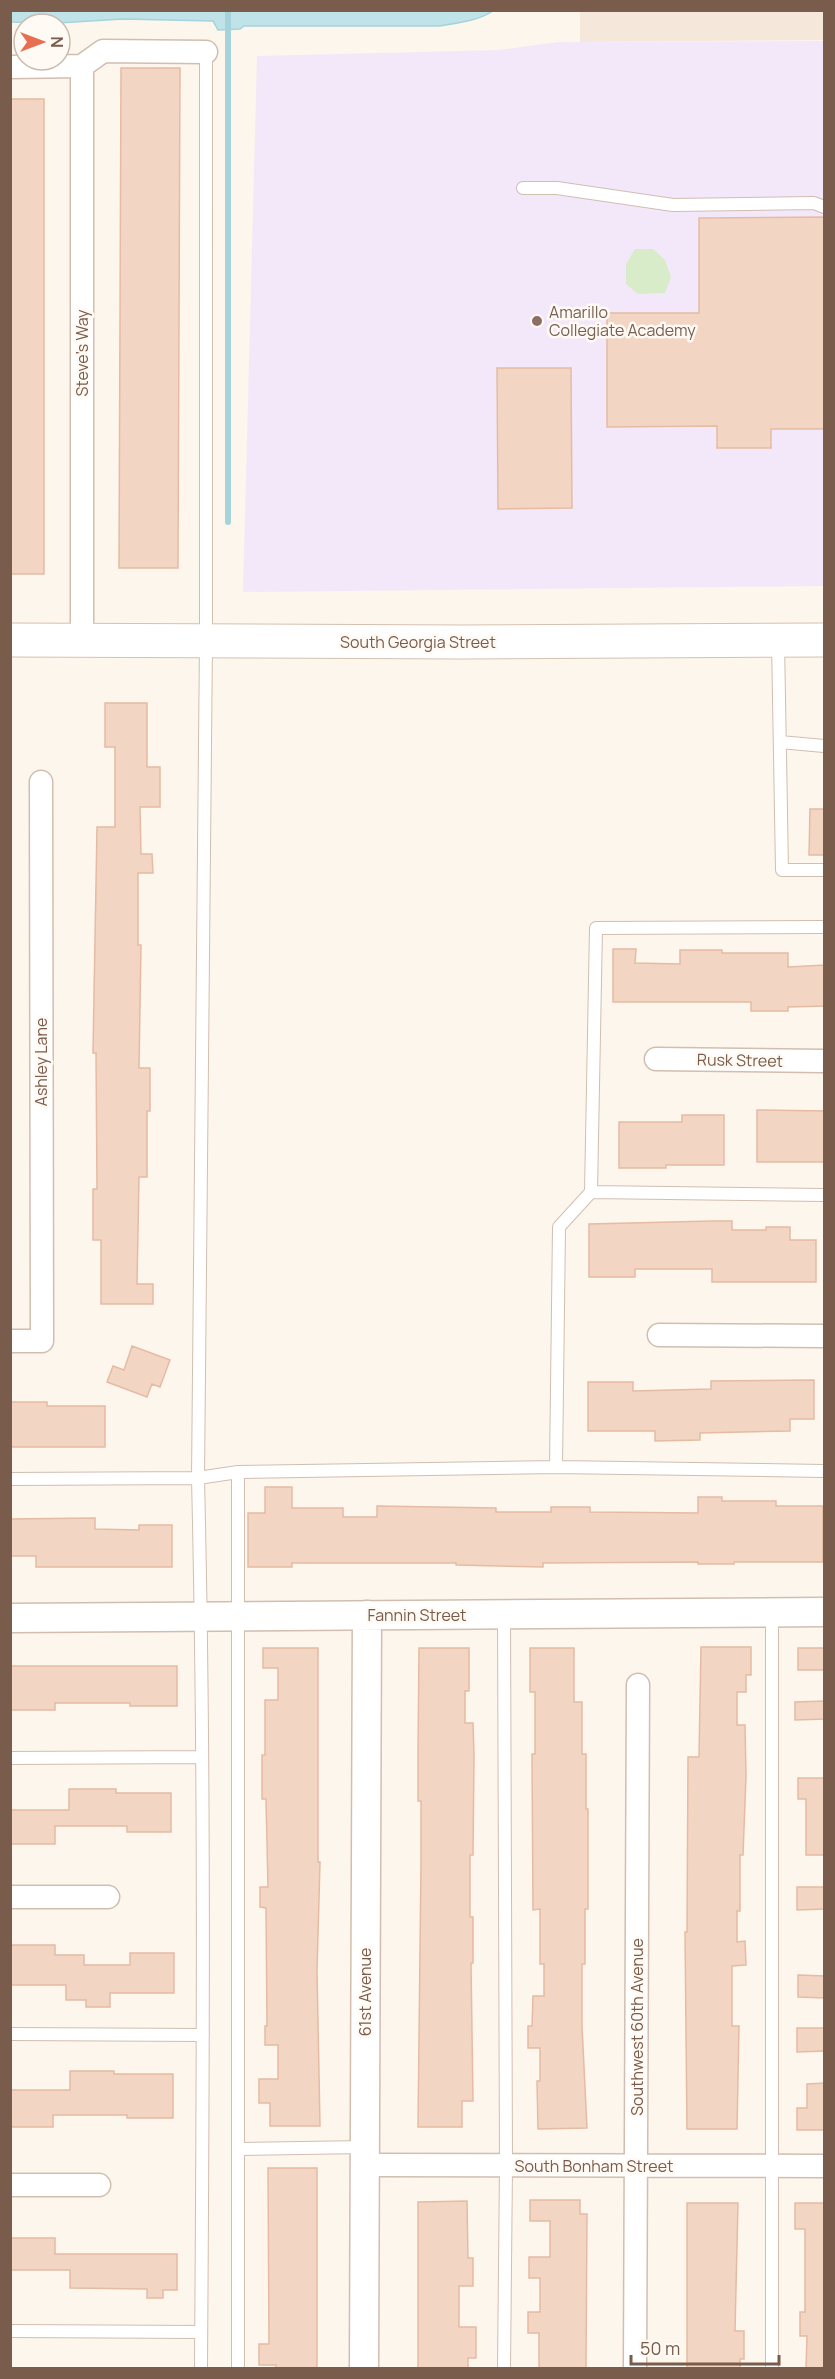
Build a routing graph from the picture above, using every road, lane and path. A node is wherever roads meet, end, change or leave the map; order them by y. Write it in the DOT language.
graph roads {
  1 [pos="206,52"];
  2 [pos="82,66"];
  3 [pos="10,67"];
  4 [pos="523,188"];
  5 [pos="825,207"];
  6 [pos="10,640"];
  7 [pos="82,640"];
  8 [pos="778,640"];
  9 [pos="825,640"];
  10 [pos="206,641"];
  11 [pos="780,742"];
  12 [pos="825,746"];
  13 [pos="41,782"];
  14 [pos="825,870"];
  15 [pos="825,927"];
  16 [pos="656,1059"];
  17 [pos="825,1061"];
  18 [pos="591,1192"];
  19 [pos="825,1195"];
  20 [pos="659,1335"];
  21 [pos="825,1336"];
  22 [pos="10,1341"];
  23 [pos="556,1467"];
  24 [pos="825,1471"];
  25 [pos="238,1472"];
  26 [pos="198,1478"];
  27 [pos="10,1479"];
  28 [pos="772,1612"];
  29 [pos="825,1612"];
  30 [pos="504,1614"];
  31 [pos="367,1615"];
  32 [pos="238,1616"];
  33 [pos="201,1617"];
  34 [pos="10,1618"];
  35 [pos="638,1685"];
  36 [pos="201,1757"];
  37 [pos="10,1758"];
  38 [pos="10,1897"];
  39 [pos="108,1897"];
  40 [pos="10,2034"];
  41 [pos="203,2035"];
  42 [pos="238,2149"];
  43 [pos="364,2156"];
  44 [pos="506,2166"];
  45 [pos="636,2166"];
  46 [pos="773,2166"];
  47 [pos="825,2166"];
  48 [pos="10,2185"];
  49 [pos="99,2185"];
  50 [pos="10,2331"];
  51 [pos="201,2332"];
  52 [pos="201,2368"];
  53 [pos="238,2368"];
  54 [pos="364,2368"];
  55 [pos="504,2368"];
  56 [pos="635,2368"];
  57 [pos="772,2368"];
  1 -- 2 [label="street"];
  1 -- 10 [label="lane"];
  2 -- 3 [label="street"];
  2 -- 7 [label="street, Steve's Way"];
  4 -- 5 [label="lane"];
  6 -- 7 [label="main road, South Georgia Street"];
  7 -- 10 [label="main road, South Georgia Street"];
  8 -- 9 [label="main road, South Georgia Street"];
  8 -- 10 [label="main road, South Georgia Street"];
  8 -- 11 [label="lane"];
  10 -- 26 [label="lane"];
  11 -- 12 [label="lane"];
  11 -- 14 [label="lane"];
  13 -- 22 [label="street, Ashley Lane"];
  15 -- 18 [label="lane"];
  16 -- 17 [label="street, Rusk Street"];
  18 -- 19 [label="lane"];
  18 -- 23 [label="lane"];
  20 -- 21 [label="street"];
  23 -- 24 [label="lane"];
  23 -- 25 [label="lane"];
  25 -- 26 [label="lane"];
  25 -- 32 [label="lane"];
  26 -- 27 [label="lane"];
  26 -- 33 [label="lane"];
  28 -- 29 [label="street, Fannin Street"];
  28 -- 30 [label="street, Fannin Street"];
  28 -- 46 [label="lane"];
  30 -- 31 [label="street, Fannin Street"];
  30 -- 44 [label="lane"];
  31 -- 32 [label="street, Fannin Street"];
  31 -- 43 [label="street, 61st Avenue"];
  32 -- 33 [label="street, Fannin Street"];
  32 -- 42 [label="lane"];
  33 -- 34 [label="street, Fannin Street"];
  33 -- 36 [label="lane"];
  35 -- 45 [label="street, Southwest 60th Avenue"];
  36 -- 37 [label="lane"];
  36 -- 41 [label="lane"];
  38 -- 39 [label="street"];
  40 -- 41 [label="lane"];
  41 -- 51 [label="lane"];
  42 -- 43 [label="lane"];
  42 -- 53 [label="lane"];
  43 -- 44 [label="street, South Bonham Street"];
  43 -- 54 [label="street, 61st Avenue"];
  44 -- 45 [label="street, South Bonham Street"];
  44 -- 55 [label="lane"];
  45 -- 46 [label="street, South Bonham Street"];
  45 -- 56 [label="street, Southwest 60th Avenue"];
  46 -- 47 [label="street, South Bonham Street"];
  46 -- 57 [label="lane"];
  48 -- 49 [label="street"];
  50 -- 51 [label="lane"];
  51 -- 52 [label="lane"];
}
